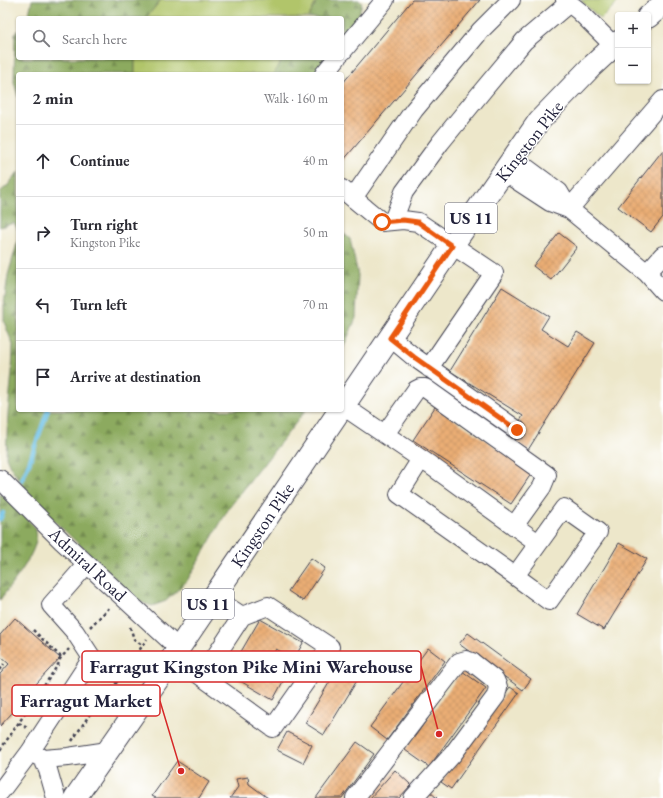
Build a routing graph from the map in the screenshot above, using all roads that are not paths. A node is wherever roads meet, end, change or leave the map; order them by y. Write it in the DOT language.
graph roads {
  1 [pos="385,0"];
  2 [pos="511,0"];
  3 [pos="567,2"];
  4 [pos="663,4"];
  5 [pos="651,14"];
  6 [pos="615,43"];
  7 [pos="615,45"];
  8 [pos="344,50"];
  9 [pos="335,60"];
  10 [pos="326,72"];
  11 [pos="663,100"];
  12 [pos="508,165"];
  13 [pos="348,193"];
  14 [pos="570,209"];
  15 [pos="393,221"];
  16 [pos="452,246"];
  17 [pos="663,255"];
  18 [pos="647,273"];
  19 [pos="663,291"];
  20 [pos="390,338"];
  21 [pos="429,368"];
  22 [pos="344,405"];
  23 [pos="344,409"];
  24 [pos="339,412"];
  25 [pos="517,430"];
  26 [pos="385,434"];
  27 [pos="421,459"];
  28 [pos="0,479"];
  29 [pos="514,526"];
  30 [pos="538,543"];
  31 [pos="87,564"];
  32 [pos="515,576"];
  33 [pos="213,597"];
  34 [pos="242,616"];
  35 [pos="176,652"];
  36 [pos="202,677"];
  37 [pos="108,751"];
  38 [pos="44,756"];
  39 [pos="0,792"];
  40 [pos="56,798"];
  41 [pos="75,798"];
  42 [pos="355,798"];
  43 [pos="413,798"];
  1 -- 8 [label="street"];
  2 -- 13 [label="street"];
  3 -- 6 [label="street"];
  3 -- 15 [label="street"];
  4 -- 5 [label="main road"];
  7 -- 12 [label="main road, Kingston Pike / US 11"];
  9 -- 10 [label="street"];
  11 -- 14 [label="street"];
  12 -- 14 [label="street"];
  12 -- 16 [label="main road, Kingston Pike / US 11"];
  13 -- 15 [label="street"];
  14 -- 18 [label="street"];
  15 -- 16 [label="street"];
  16 -- 20 [label="main road, Kingston Pike / US 11"];
  16 -- 21 [label="street"];
  17 -- 18 [label="street"];
  18 -- 19 [label="street"];
  20 -- 21 [label="street"];
  20 -- 22 [label="main road, Kingston Pike / US 11"];
  21 -- 25 [label="street"];
  23 -- 26 [label="street"];
  24 -- 33 [label="main road, Kingston Pike / US 11"];
  26 -- 27 [label="street"];
  26 -- 29 [label="street"];
  27 -- 29 [label="street"];
  27 -- 32 [label="street"];
  28 -- 31 [label="street, Admiral Road"];
  29 -- 30 [label="street"];
  30 -- 32 [label="street"];
  30 -- 32 [label="street"];
  31 -- 35 [label="street, Admiral Road"];
  31 -- 38 [label="street"];
  33 -- 34 [label="street"];
  33 -- 35 [label="main road, Kingston Pike / US 11"];
  34 -- 36 [label="street"];
  34 -- 36 [label="street, Admiral Road"];
  35 -- 36 [label="street, Admiral Road"];
  35 -- 37 [label="main road, Kingston Pike / US 11"];
  37 -- 38 [label="street"];
  37 -- 41 [label="main road, Kingston Pike / US 11"];
  38 -- 39 [label="street"];
  38 -- 40 [label="street"];
  42 -- 43 [label="street"];
}
